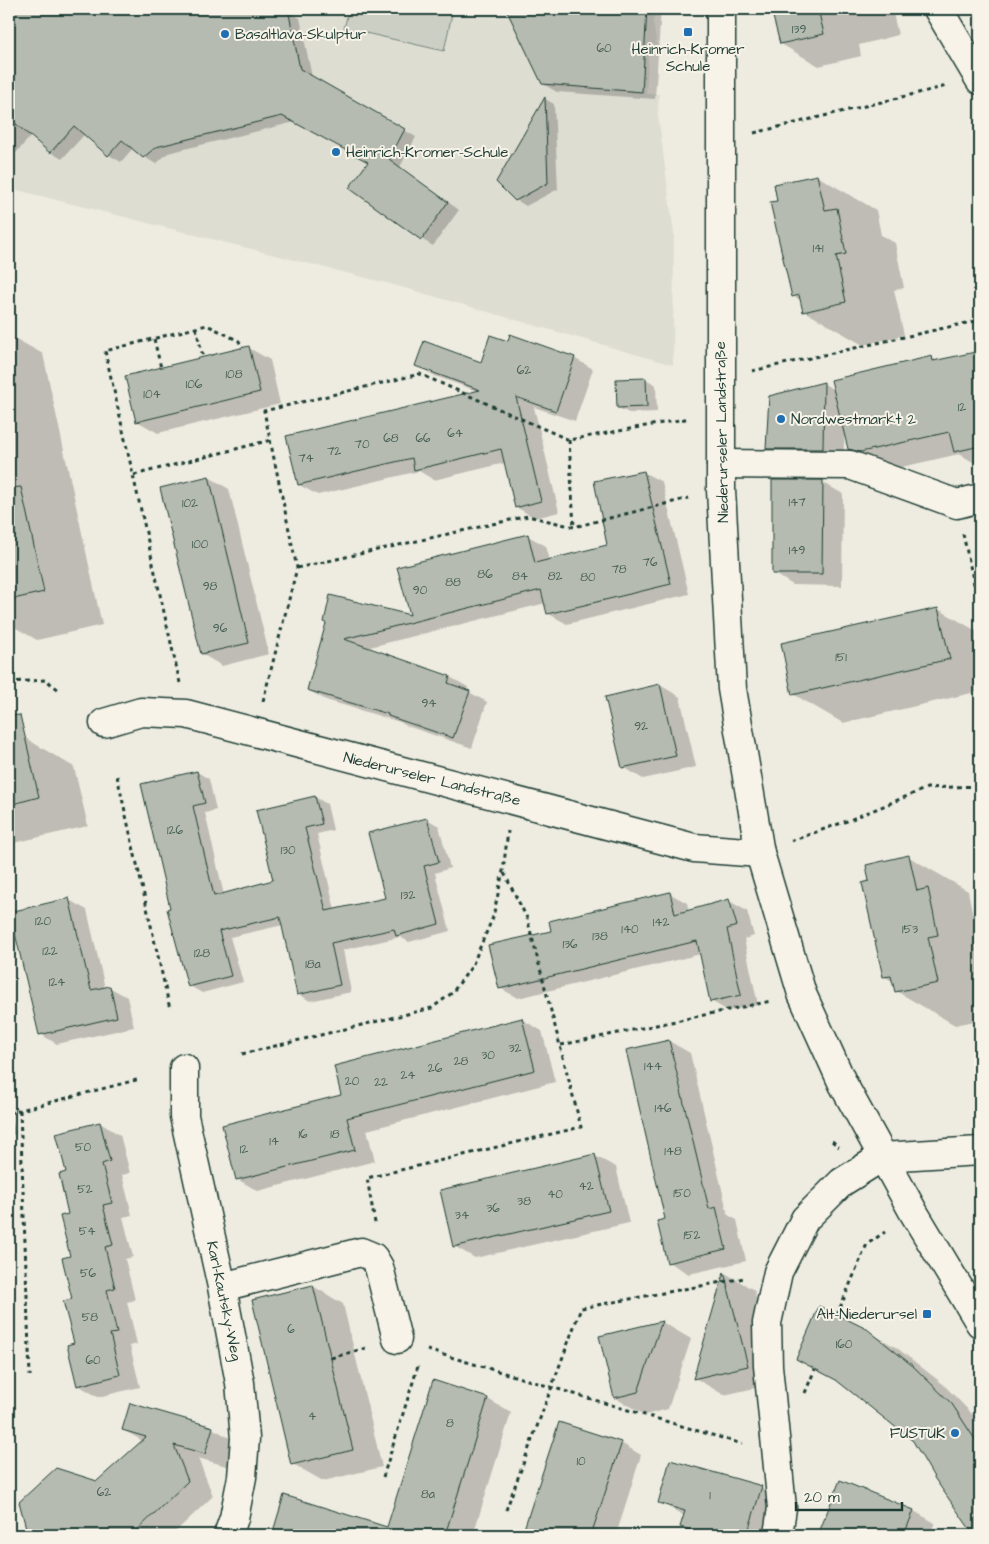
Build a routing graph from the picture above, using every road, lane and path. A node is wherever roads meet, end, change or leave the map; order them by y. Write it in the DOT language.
graph roads {
  1 [pos="721,9"];
  2 [pos="938,9"];
  3 [pos="980,80"];
  4 [pos="950,85"];
  5 [pos="753,133"];
  6 [pos="980,320"];
  7 [pos="196,328"];
  8 [pos="154,339"];
  9 [pos="242,348"];
  10 [pos="203,357"];
  11 [pos="161,368"];
  12 [pos="743,374"];
  13 [pos="693,417"];
  14 [pos="271,440"];
  15 [pos="569,440"];
  16 [pos="721,464"];
  17 [pos="134,475"];
  18 [pos="694,497"];
  19 [pos="980,498"];
  20 [pos="574,527"];
  21 [pos="962,527"];
  22 [pos="297,568"];
  23 [pos="980,611"];
  24 [pos="9,682"];
  25 [pos="59,690"];
  26 [pos="182,691"];
  27 [pos="262,702"];
  28 [pos="104,723"];
  29 [pos="117,776"];
  30 [pos="980,786"];
  31 [pos="509,829"];
  32 [pos="786,843"];
  33 [pos="760,853"];
  34 [pos="503,871"];
  35 [pos="776,1000"];
  36 [pos="170,1009"];
  37 [pos="561,1045"];
  38 [pos="242,1054"];
  39 [pos="184,1068"];
  40 [pos="140,1079"];
  41 [pos="20,1110"];
  42 [pos="9,1113"];
  43 [pos="980,1151"];
  44 [pos="882,1157"];
  45 [pos="376,1228"];
  46 [pos="885,1232"];
  47 [pos="745,1278"];
  48 [pos="222,1287"];
  49 [pos="837,1315"];
  50 [pos="980,1323"];
  51 [pos="397,1340"];
  52 [pos="424,1348"];
  53 [pos="331,1358"];
  54 [pos="815,1369"];
  55 [pos="30,1376"];
  56 [pos="551,1387"];
  57 [pos="804,1395"];
  58 [pos="746,1445"];
  59 [pos="383,1477"];
  60 [pos="506,1510"];
  61 [pos="228,1535"];
  62 [pos="778,1535"];
  1 -- 16 [label="street, Niederurseler Landstraße"];
  2 -- 3 [label="street"];
  4 -- 5 [label="path"];
  6 -- 12 [label="path"];
  7 -- 8 [label="path"];
  7 -- 9 [label="path"];
  7 -- 10 [label="path"];
  8 -- 11 [label="path"];
  8 -- 17 [label="path"];
  13 -- 15 [label="path"];
  14 -- 15 [label="path"];
  14 -- 17 [label="path"];
  14 -- 22 [label="path"];
  15 -- 20 [label="path"];
  16 -- 19 [label="street"];
  16 -- 33 [label="street, Niederurseler Landstraße"];
  17 -- 26 [label="path"];
  18 -- 20 [label="path"];
  20 -- 22 [label="path"];
  21 -- 23 [label="path"];
  22 -- 27 [label="path"];
  24 -- 25 [label="path"];
  28 -- 33 [label="street, Niederurseler Landstraße"];
  29 -- 36 [label="path"];
  30 -- 32 [label="path"];
  31 -- 34 [label="path"];
  33 -- 44 [label="street, Niederurseler Landstraße"];
  34 -- 37 [label="path"];
  34 -- 38 [label="path"];
  35 -- 37 [label="path"];
  37 -- 45 [label="path"];
  39 -- 48 [label="street, Karl-Kautsky-Weg"];
  40 -- 41 [label="path"];
  41 -- 42 [label="path"];
  41 -- 55 [label="path"];
  43 -- 44 [label="street"];
  44 -- 50 [label="street, Niederurseler Landstraße"];
  44 -- 62 [label="street"];
  46 -- 49 [label="path"];
  47 -- 56 [label="path"];
  48 -- 51 [label="street"];
  48 -- 61 [label="street, Karl-Kautsky-Weg"];
  51 -- 52 [label="path"];
  51 -- 53 [label="path"];
  52 -- 56 [label="path"];
  52 -- 59 [label="path"];
  54 -- 57 [label="path"];
  56 -- 58 [label="path"];
  56 -- 60 [label="path"];
}
